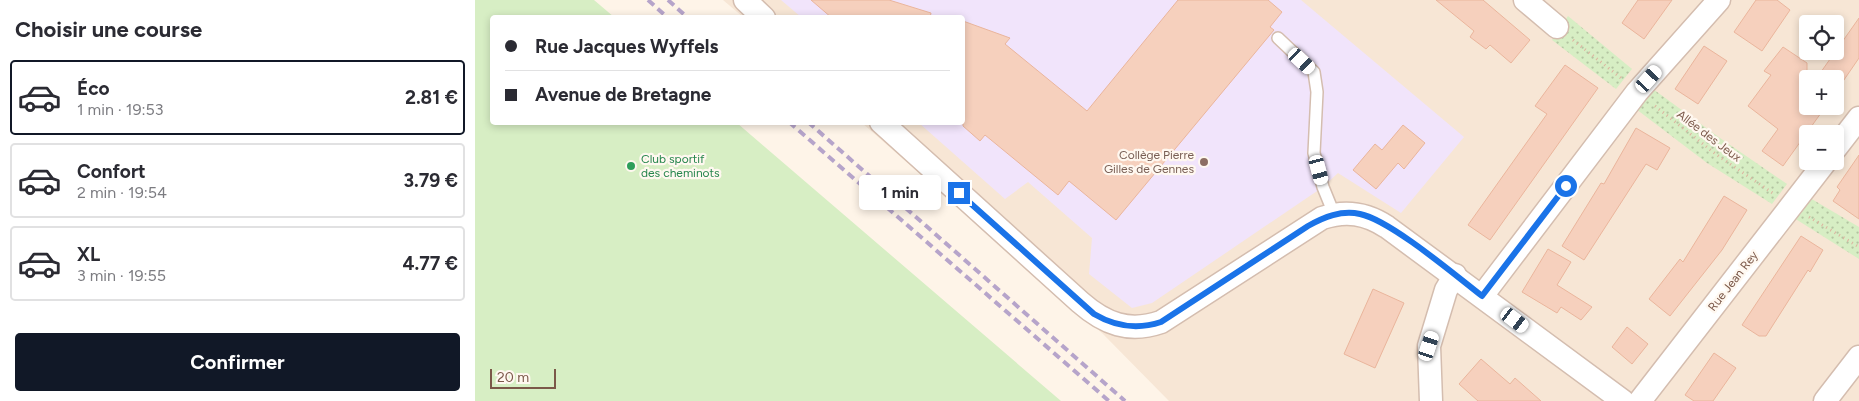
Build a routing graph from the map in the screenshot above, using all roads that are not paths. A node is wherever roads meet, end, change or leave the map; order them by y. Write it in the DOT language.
graph roads {
  1 [pos="745,0"];
  2 [pos="1525,0"];
  3 [pos="1719,0"];
  4 [pos="761,15"];
  5 [pos="1557,27"];
  6 [pos="1278,38"];
  7 [pos="1859,118"];
  8 [pos="884,125"];
  9 [pos="1844,137"];
  10 [pos="1819,170"];
  11 [pos="1334,214"];
  12 [pos="1455,275"];
  13 [pos="1482,296"];
  14 [pos="1859,356"];
  15 [pos="1431,401"];
  16 [pos="1623,401"];
  17 [pos="1640,401"];
  18 [pos="1825,401"];
  1 -- 4 [label="street"];
  2 -- 5 [label="street"];
  3 -- 13 [label="street"];
  6 -- 11 [label="lane"];
  7 -- 9 [label="street"];
  8 -- 11 [label="street"];
  10 -- 17 [label="street, Rue Jean Rey"];
  11 -- 12 [label="street"];
  12 -- 13 [label="street"];
  12 -- 15 [label="street"];
  13 -- 16 [label="street"];
  14 -- 18 [label="street"];
}
